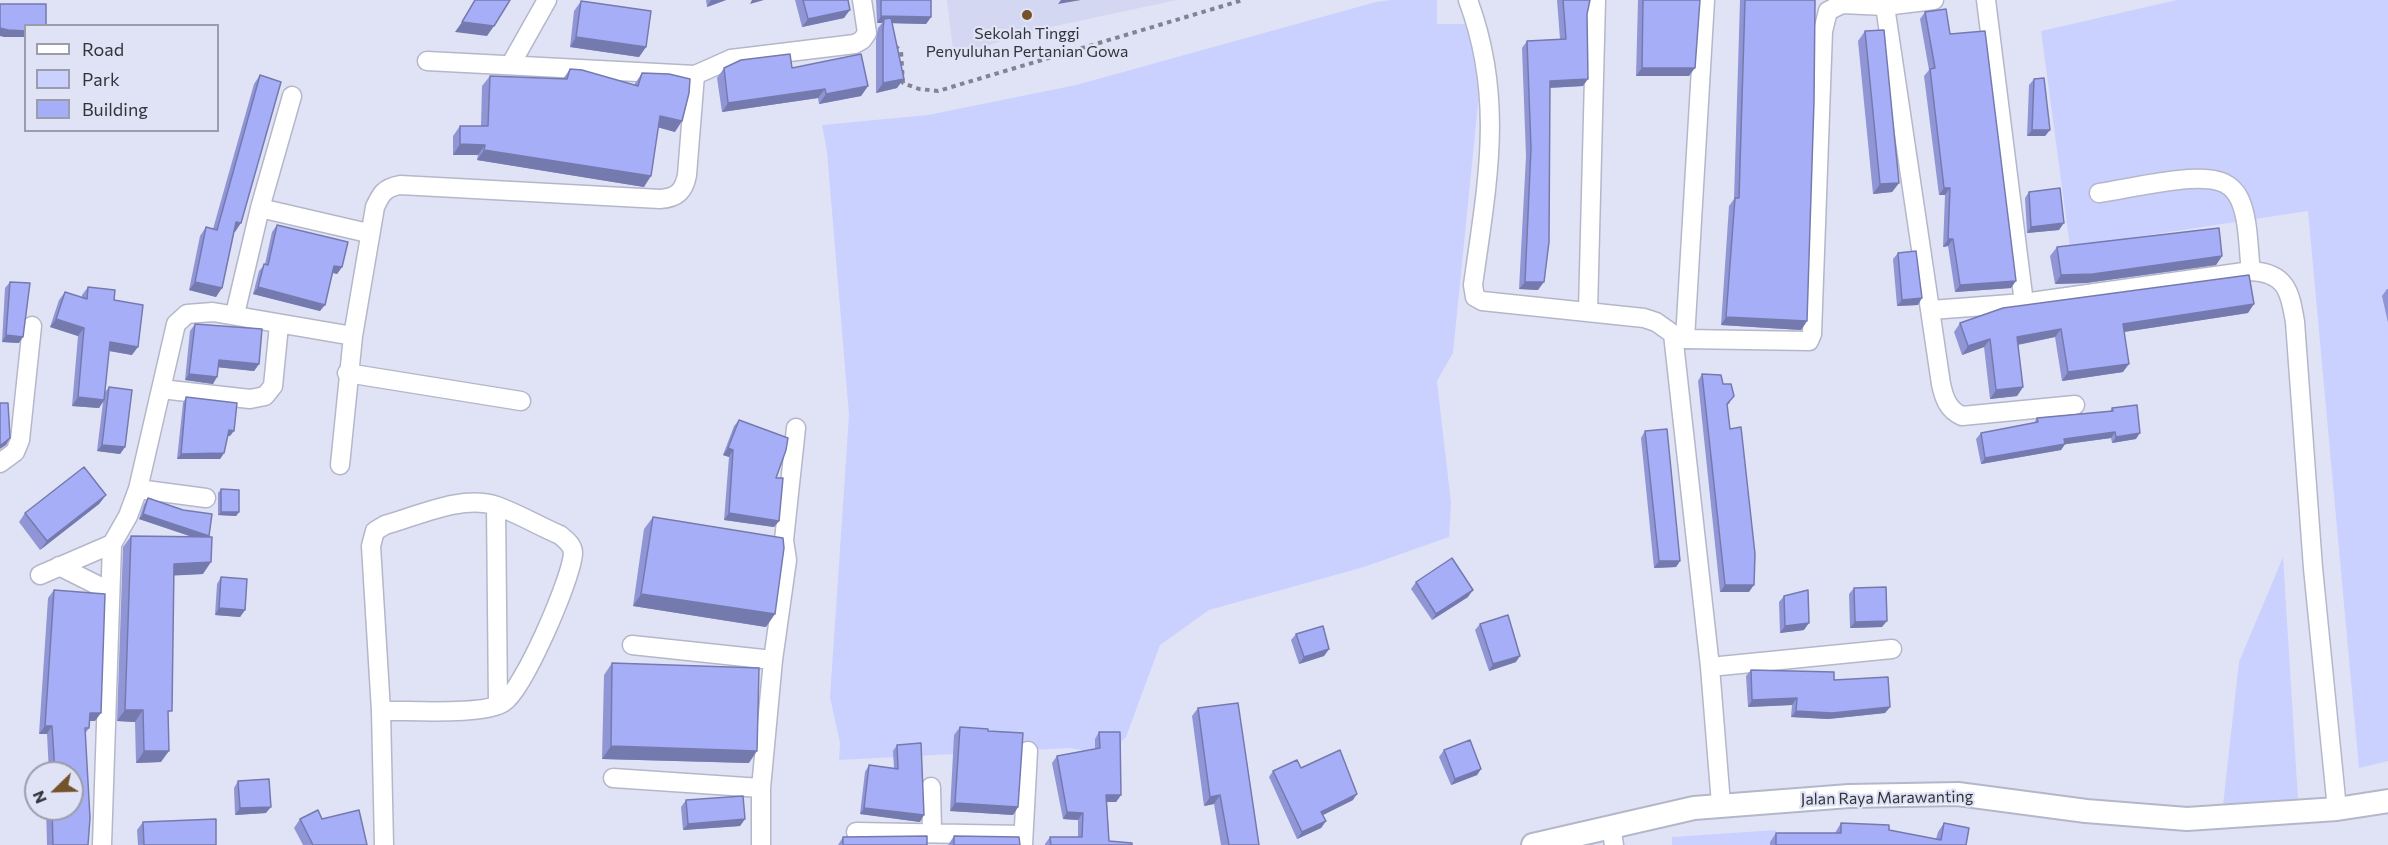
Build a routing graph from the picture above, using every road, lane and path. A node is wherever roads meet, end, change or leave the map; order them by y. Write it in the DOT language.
graph roads {
  1 [pos="547,0"];
  2 [pos="862,0"];
  3 [pos="1243,0"];
  4 [pos="1468,0"];
  5 [pos="1596,0"];
  6 [pos="1705,0"];
  7 [pos="1934,0"];
  8 [pos="1986,0"];
  9 [pos="1885,6"];
  10 [pos="862,40"];
  11 [pos="427,61"];
  12 [pos="511,64"];
  13 [pos="694,75"];
  14 [pos="292,96"];
  15 [pos="2099,193"];
  16 [pos="260,208"];
  17 [pos="368,233"];
  18 [pos="2251,271"];
  19 [pos="2024,303"];
  20 [pos="1931,310"];
  21 [pos="1588,311"];
  22 [pos="235,314"];
  23 [pos="279,325"];
  24 [pos="32,326"];
  25 [pos="353,336"];
  26 [pos="1679,336"];
  27 [pos="347,373"];
  28 [pos="161,389"];
  29 [pos="521,401"];
  30 [pos="2075,405"];
  31 [pos="796,429"];
  32 [pos="0,463"];
  33 [pos="340,465"];
  34 [pos="138,489"];
  35 [pos="206,498"];
  36 [pos="496,506"];
  37 [pos="762,537"];
  38 [pos="784,540"];
  39 [pos="112,544"];
  40 [pos="59,566"];
  41 [pos="40,574"];
  42 [pos="110,591"];
  43 [pos="632,645"];
  44 [pos="1892,649"];
  45 [pos="773,660"];
  46 [pos="1710,667"];
  47 [pos="498,705"];
  48 [pos="381,711"];
  49 [pos="1028,751"];
  50 [pos="613,778"];
  51 [pos="931,787"];
  52 [pos="761,788"];
  53 [pos="2388,801"];
  54 [pos="1721,804"];
  55 [pos="2337,809"];
  56 [pos="932,831"];
  57 [pos="856,832"];
  58 [pos="1613,836"];
  59 [pos="1022,840"];
  60 [pos="102,845"];
  61 [pos="384,845"];
  62 [pos="761,845"];
  63 [pos="1533,845"];
  1 -- 12 [label="street"];
  2 -- 10 [label="street"];
  3 -- 10 [label="path"];
  4 -- 21 [label="street"];
  5 -- 21 [label="street"];
  6 -- 26 [label="street"];
  7 -- 9 [label="street"];
  8 -- 19 [label="street"];
  9 -- 20 [label="street"];
  9 -- 26 [label="street"];
  10 -- 13 [label="street"];
  11 -- 12 [label="street"];
  12 -- 13 [label="street"];
  13 -- 17 [label="street"];
  14 -- 16 [label="street"];
  15 -- 18 [label="street"];
  16 -- 17 [label="street"];
  16 -- 22 [label="street"];
  17 -- 25 [label="street"];
  18 -- 19 [label="street"];
  18 -- 55 [label="street"];
  19 -- 20 [label="street"];
  20 -- 30 [label="street"];
  21 -- 26 [label="street"];
  22 -- 23 [label="street"];
  22 -- 28 [label="street"];
  23 -- 25 [label="street"];
  23 -- 28 [label="street"];
  24 -- 32 [label="street"];
  25 -- 27 [label="street"];
  26 -- 46 [label="street"];
  27 -- 29 [label="street"];
  27 -- 33 [label="street"];
  28 -- 34 [label="street"];
  31 -- 38 [label="street"];
  34 -- 35 [label="street"];
  34 -- 39 [label="street"];
  36 -- 47 [label="street"];
  36 -- 47 [label="street"];
  36 -- 48 [label="street"];
  37 -- 38 [label="street"];
  38 -- 45 [label="street"];
  39 -- 40 [label="street"];
  39 -- 42 [label="street"];
  40 -- 41 [label="street"];
  40 -- 42 [label="street"];
  42 -- 60 [label="street"];
  43 -- 45 [label="street"];
  44 -- 46 [label="street"];
  45 -- 52 [label="street"];
  46 -- 54 [label="street"];
  47 -- 48 [label="street"];
  48 -- 61 [label="street"];
  49 -- 59 [label="street"];
  50 -- 52 [label="street"];
  51 -- 56 [label="street"];
  52 -- 62 [label="street"];
  53 -- 55 [label="street, Jalan Raya Marawanting"];
  54 -- 55 [label="street, Jalan Raya Marawanting"];
  54 -- 58 [label="street, Jalan Raya Marawanting"];
  56 -- 57 [label="street"];
  56 -- 59 [label="street"];
  58 -- 63 [label="street, Jalan Raya Marawanting"];
}
